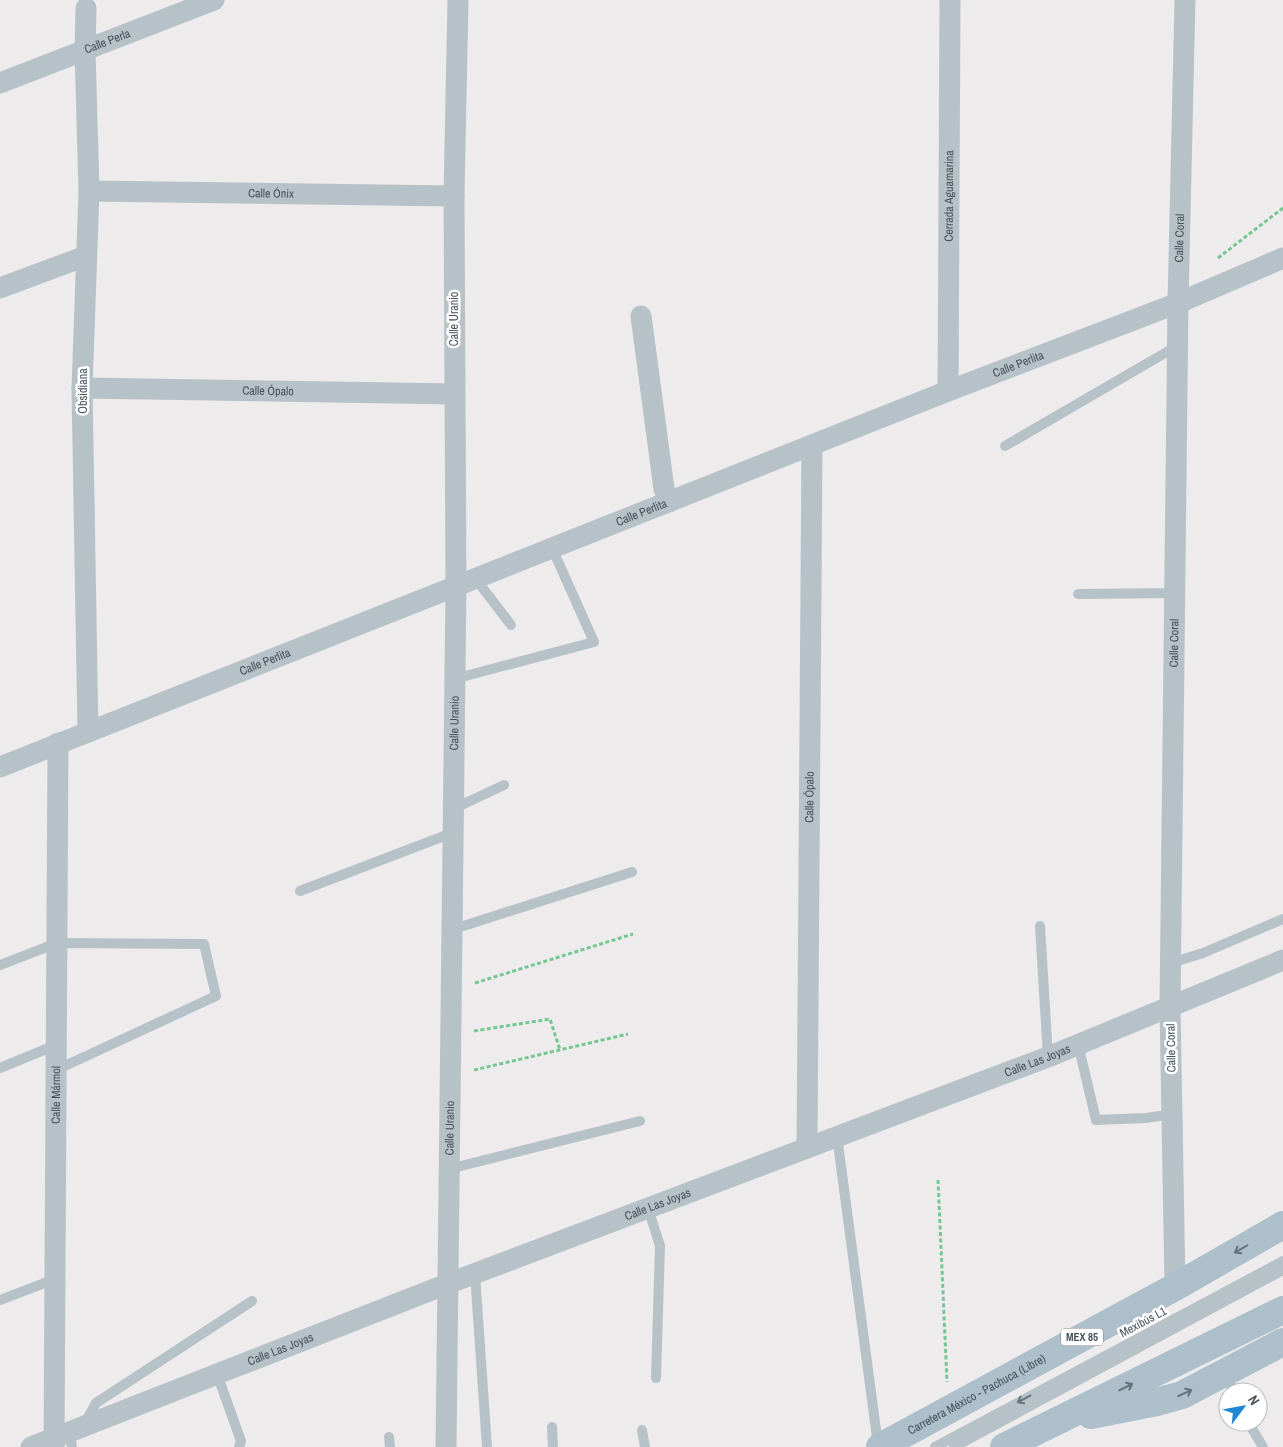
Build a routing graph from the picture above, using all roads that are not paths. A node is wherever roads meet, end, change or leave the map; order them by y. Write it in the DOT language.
graph roads {
  1 [pos="214,0"];
  2 [pos="458,0"];
  3 [pos="950,0"];
  4 [pos="1185,0"];
  5 [pos="86,8"];
  6 [pos="85,50"];
  7 [pos="0,83"];
  8 [pos="89,191"];
  9 [pos="454,196"];
  10 [pos="86,256"];
  11 [pos="1283,258"];
  12 [pos="0,288"];
  13 [pos="1178,303"];
  14 [pos="641,316"];
  15 [pos="1178,346"];
  16 [pos="82,388"];
  17 [pos="948,391"];
  18 [pos="454,394"];
  19 [pos="812,446"];
  20 [pos="1005,446"];
  21 [pos="669,502"];
  22 [pos="552,548"];
  23 [pos="465,582"];
  24 [pos="1175,593"];
  25 [pos="1078,594"];
  26 [pos="511,625"];
  27 [pos="454,679"];
  28 [pos="88,732"];
  29 [pos="58,743"];
  30 [pos="0,767"];
  31 [pos="504,785"];
  32 [pos="453,809"];
  33 [pos="452,833"];
  34 [pos="632,872"];
  35 [pos="300,891"];
  36 [pos="1283,919"];
  37 [pos="1040,926"];
  38 [pos="451,930"];
  39 [pos="56,943"];
  40 [pos="1283,960"];
  41 [pos="1171,963"];
  42 [pos="0,965"];
  43 [pos="1170,1007"];
  44 [pos="1078,1044"];
  45 [pos="56,1045"];
  46 [pos="1048,1057"];
  47 [pos="0,1068"];
  48 [pos="56,1070"];
  49 [pos="1173,1114"];
  50 [pos="640,1121"];
  51 [pos="837,1136"];
  52 [pos="807,1148"];
  53 [pos="448,1169"];
  54 [pos="648,1208"];
  55 [pos="1283,1225"];
  56 [pos="1283,1261"];
  57 [pos="1283,1270"];
  58 [pos="475,1274"];
  59 [pos="55,1280"];
  60 [pos="447,1284"];
  61 [pos="1175,1287"];
  62 [pos="0,1300"];
  63 [pos="252,1302"];
  64 [pos="1283,1310"];
  65 [pos="1283,1342"];
  66 [pos="217,1374"];
  67 [pos="656,1378"];
  68 [pos="1229,1382"];
  69 [pos="1218,1385"];
  70 [pos="1053,1423"];
  71 [pos="552,1427"];
  72 [pos="642,1430"];
  73 [pos="1254,1432"];
  74 [pos="66,1438"];
  75 [pos="32,1447"];
  76 [pos="239,1447"];
  77 [pos="446,1447"];
  78 [pos="487,1447"];
  79 [pos="553,1447"];
  80 [pos="645,1447"];
  81 [pos="879,1447"];
  82 [pos="935,1447"];
  83 [pos="954,1447"];
  84 [pos="1004,1447"];
  85 [pos="1263,1447"];
  1 -- 6 [label="street, Calle Perla"];
  2 -- 9 [label="street, Calle Uranio"];
  3 -- 17 [label="street, Cerrada Aguamarina"];
  4 -- 13 [label="street, Calle Coral"];
  5 -- 6 [label="street, Obsidiana"];
  6 -- 7 [label="street, Calle Perla"];
  6 -- 8 [label="street, Obsidiana"];
  8 -- 9 [label="street, Calle Ónix"];
  8 -- 10 [label="street, Obsidiana"];
  9 -- 18 [label="street, Calle Uranio"];
  10 -- 12 [label="street"];
  10 -- 16 [label="street, Obsidiana"];
  11 -- 13 [label="street, Calle Perlita"];
  13 -- 15 [label="street, Calle Coral"];
  13 -- 17 [label="street, Calle Perlita"];
  14 -- 21 [label="street"];
  15 -- 20 [label="lane"];
  15 -- 24 [label="street, Calle Coral"];
  16 -- 18 [label="street, Calle Ópalo"];
  16 -- 28 [label="street, Obsidiana"];
  17 -- 19 [label="street, Calle Perlita"];
  18 -- 23 [label="street, Calle Uranio"];
  19 -- 21 [label="street, Calle Perlita"];
  19 -- 52 [label="street, Calle Ópalo"];
  21 -- 22 [label="street, Calle Perlita"];
  22 -- 23 [label="street, Calle Perlita"];
  22 -- 27 [label="lane"];
  23 -- 26 [label="lane"];
  23 -- 27 [label="street, Calle Uranio"];
  23 -- 28 [label="street, Calle Perlita"];
  24 -- 25 [label="lane"];
  24 -- 41 [label="street, Calle Coral"];
  27 -- 32 [label="street, Calle Uranio"];
  28 -- 29 [label="street, Calle Perlita"];
  29 -- 30 [label="street, Calle Perlita"];
  29 -- 39 [label="street, Calle Mármol"];
  31 -- 32 [label="lane"];
  32 -- 33 [label="street, Calle Uranio"];
  33 -- 35 [label="lane"];
  33 -- 38 [label="street, Calle Uranio"];
  34 -- 38 [label="lane"];
  36 -- 41 [label="lane"];
  37 -- 46 [label="lane"];
  38 -- 53 [label="street, Calle Uranio"];
  39 -- 42 [label="lane"];
  39 -- 45 [label="street, Calle Mármol"];
  39 -- 48 [label="lane"];
  40 -- 43 [label="street, Calle Las Joyas"];
  41 -- 43 [label="street, Calle Coral"];
  43 -- 44 [label="street, Calle Las Joyas"];
  43 -- 49 [label="street, Calle Coral"];
  44 -- 46 [label="street, Calle Las Joyas"];
  44 -- 49 [label="lane"];
  45 -- 47 [label="lane"];
  45 -- 48 [label="street, Calle Mármol"];
  46 -- 51 [label="street, Calle Las Joyas"];
  48 -- 59 [label="street, Calle Mármol"];
  49 -- 61 [label="street, Calle Coral"];
  50 -- 53 [label="lane"];
  51 -- 52 [label="street, Calle Las Joyas"];
  51 -- 81 [label="lane"];
  52 -- 54 [label="street, Calle Las Joyas"];
  53 -- 60 [label="street, Calle Uranio"];
  54 -- 58 [label="street, Calle Las Joyas"];
  54 -- 67 [label="lane"];
  55 -- 61 [label="main road, Carretera México - Pachuca (Libre) / MEX 85, one-way"];
  56 -- 82 [label="lane, Mexibús L1, one-way"];
  57 -- 83 [label="lane, Mexibús L1"];
  58 -- 60 [label="street, Calle Las Joyas"];
  58 -- 78 [label="lane"];
  59 -- 62 [label="lane"];
  59 -- 74 [label="street, Calle Mármol"];
  60 -- 66 [label="street, Calle Las Joyas"];
  60 -- 77 [label="street, Calle Uranio"];
  61 -- 81 [label="main road, Carretera México - Pachuca (Libre) / MEX 85"];
  63 -- 74 [label="lane"];
  70 -- 64 [label="main road, one-way"];
  65 -- 68 [label="main road"];
  66 -- 74 [label="street, Calle Las Joyas"];
  66 -- 76 [label="lane"];
  70 -- 69 [label="main road, one-way"];
  70 -- 84 [label="main road"];
  71 -- 79 [label="lane"];
  72 -- 80 [label="lane"];
  73 -- 85 [label="lane"];
  74 -- 75 [label="street, Calle Las Joyas"];
}
